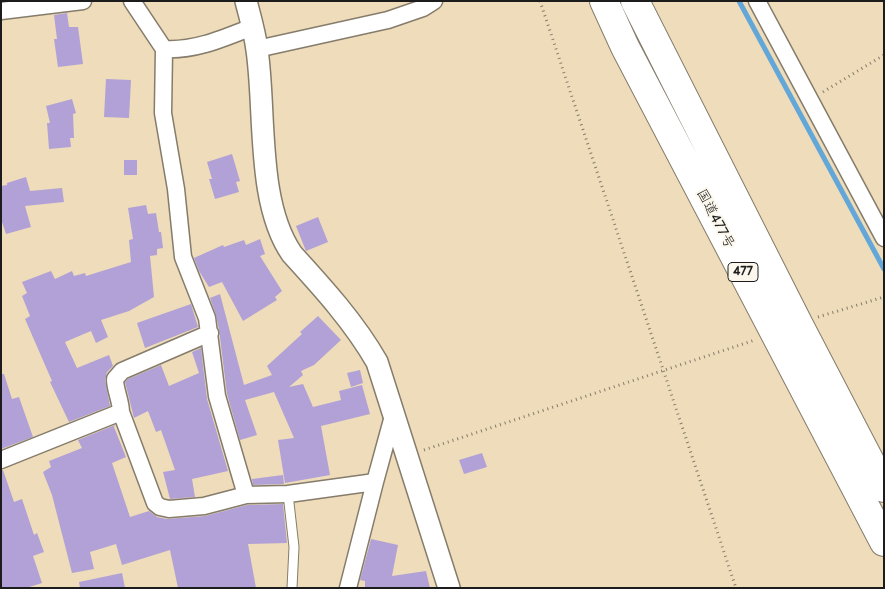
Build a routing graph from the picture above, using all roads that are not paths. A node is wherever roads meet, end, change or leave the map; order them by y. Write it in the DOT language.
graph roads {
  1 [pos="83,1"];
  2 [pos="132,1"];
  3 [pos="246,1"];
  4 [pos="434,1"];
  5 [pos="604,1"];
  6 [pos="635,1"];
  7 [pos="757,1"];
  8 [pos="1,11"];
  9 [pos="252,27"];
  10 [pos="164,49"];
  11 [pos="257,49"];
  12 [pos="884,238"];
  13 [pos="786,328"];
  14 [pos="210,334"];
  15 [pos="121,412"];
  16 [pos="393,416"];
  17 [pos="1,460"];
  18 [pos="375,482"];
  19 [pos="884,488"];
  20 [pos="288,494"];
  21 [pos="246,495"];
  22 [pos="884,542"];
  23 [pos="292,588"];
  24 [pos="348,588"];
  25 [pos="449,588"];
  1 -- 8 [label="street"];
  2 -- 10 [label="street"];
  3 -- 9 [label="street"];
  4 -- 11 [label="street"];
  5 -- 13 [label="highway, 国道477号 / 477"];
  6 -- 13 [label="highway, 国道477号 / 477"];
  7 -- 12 [label="street"];
  9 -- 10 [label="street"];
  9 -- 11 [label="street"];
  10 -- 14 [label="street"];
  11 -- 16 [label="street"];
  13 -- 19 [label="highway, 国道477号 / 477"];
  13 -- 22 [label="highway, 国道477号 / 477"];
  14 -- 15 [label="street"];
  14 -- 21 [label="street"];
  15 -- 17 [label="street"];
  15 -- 21 [label="street"];
  16 -- 18 [label="street"];
  16 -- 25 [label="street"];
  18 -- 20 [label="street"];
  18 -- 24 [label="street"];
  20 -- 21 [label="street"];
  20 -- 23 [label="lane"];
}
